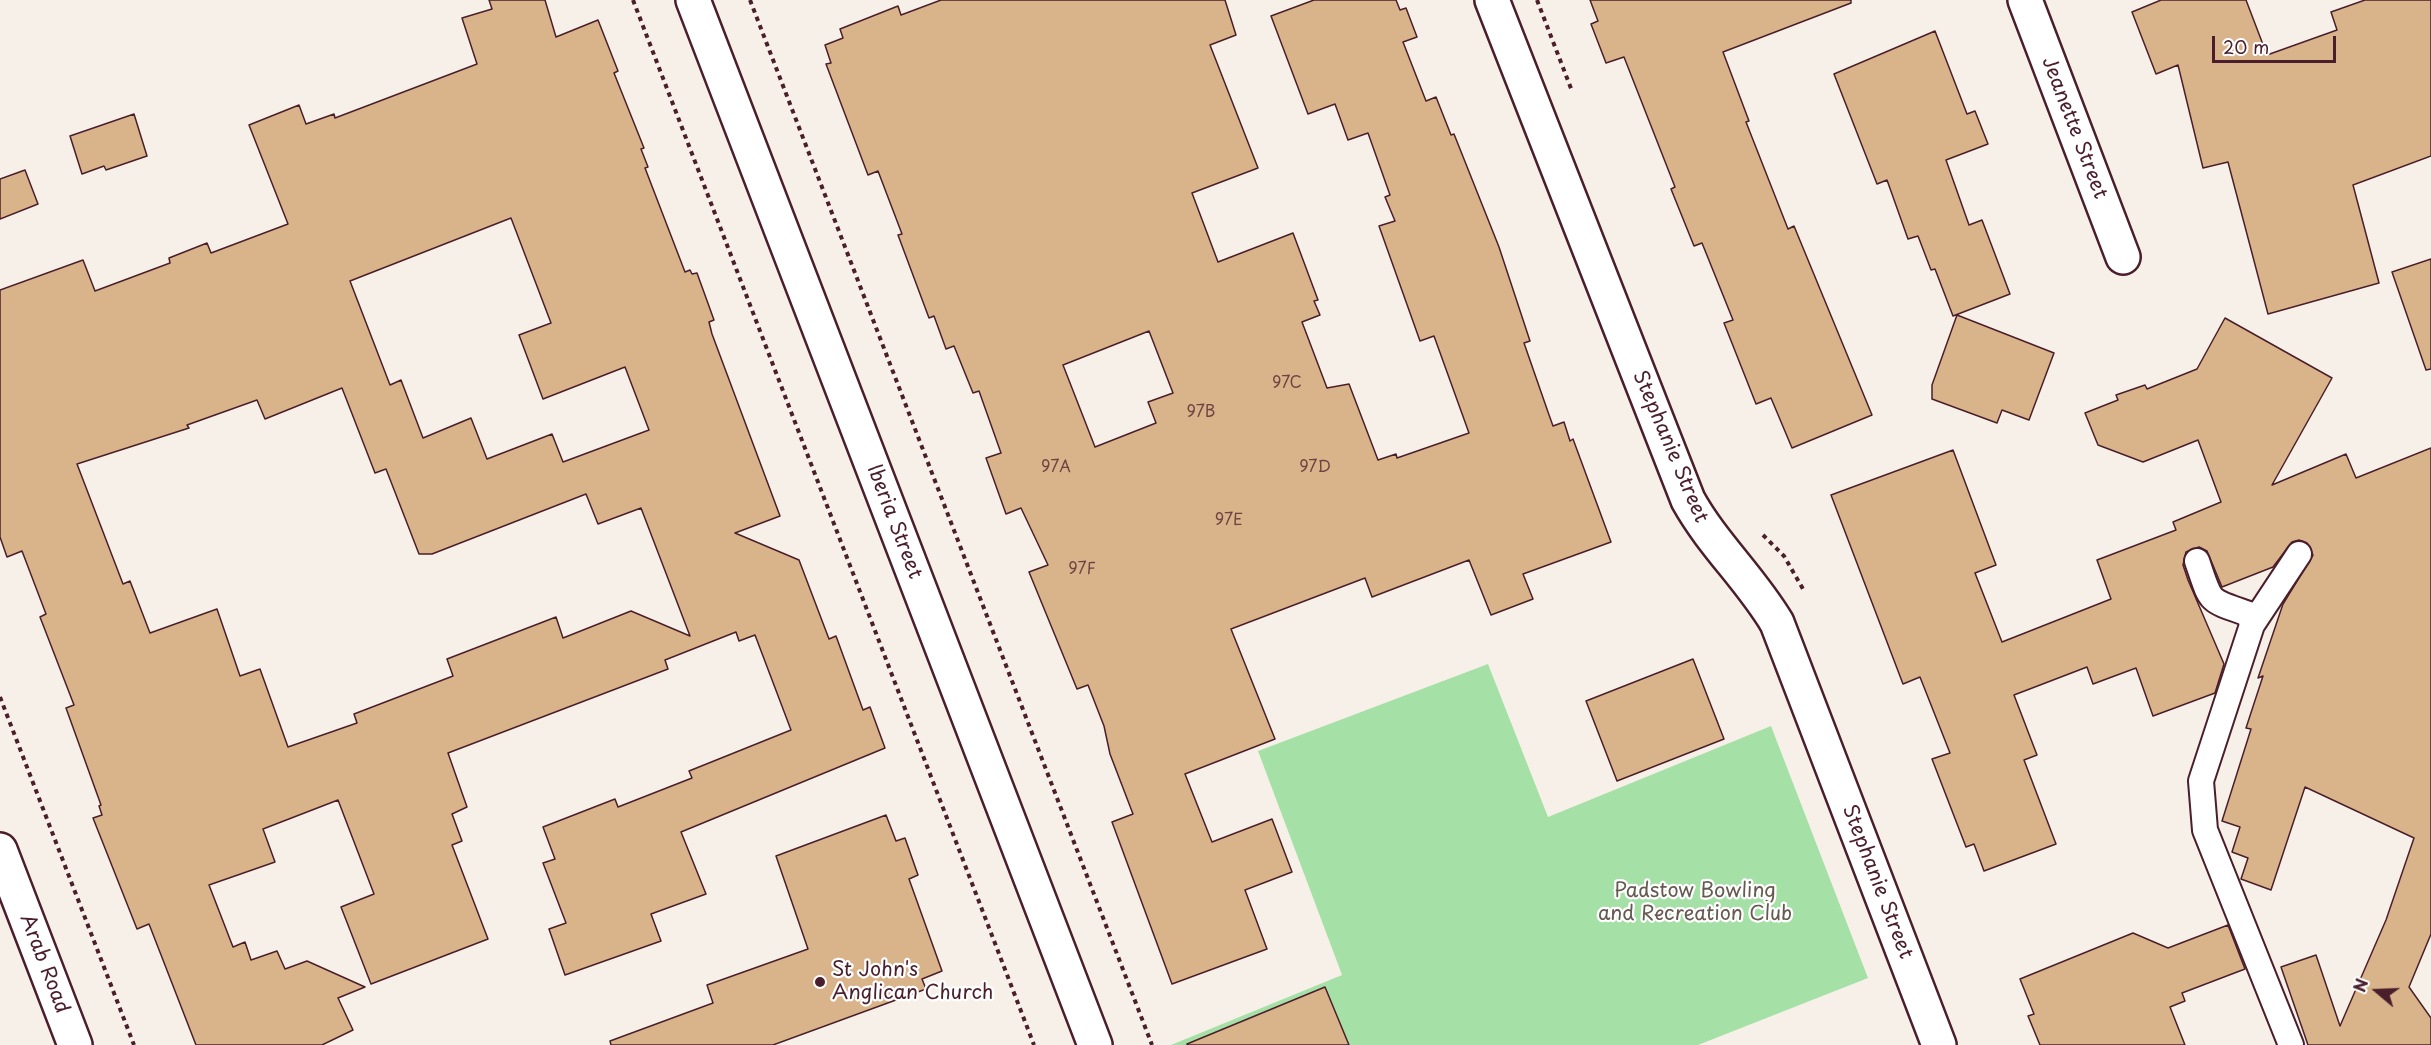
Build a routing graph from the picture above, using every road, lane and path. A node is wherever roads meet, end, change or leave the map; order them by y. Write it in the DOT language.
graph roads {
  1 [pos="633,0"];
  2 [pos="693,0"];
  3 [pos="750,0"];
  4 [pos="1492,0"];
  5 [pos="1537,0"];
  6 [pos="2025,0"];
  7 [pos="1574,97"];
  8 [pos="2123,257"];
  9 [pos="1762,534"];
  10 [pos="2299,554"];
  11 [pos="2197,561"];
  12 [pos="1806,595"];
  13 [pos="2252,625"];
  14 [pos="0,697"];
  15 [pos="0,850"];
  16 [pos="75,1045"];
  17 [pos="134,1045"];
  18 [pos="1034,1045"];
  19 [pos="1095,1045"];
  20 [pos="1152,1045"];
  21 [pos="1939,1045"];
  22 [pos="2290,1045"];
  1 -- 18 [label="path"];
  2 -- 19 [label="street, Iberia Street"];
  3 -- 20 [label="path"];
  4 -- 21 [label="street, Stephanie Street"];
  5 -- 7 [label="path"];
  6 -- 8 [label="street, Jeanette Street"];
  9 -- 12 [label="path"];
  10 -- 13 [label="lane"];
  11 -- 13 [label="lane"];
  13 -- 22 [label="lane"];
  14 -- 17 [label="path"];
  15 -- 16 [label="street, Arab Road"];
}
